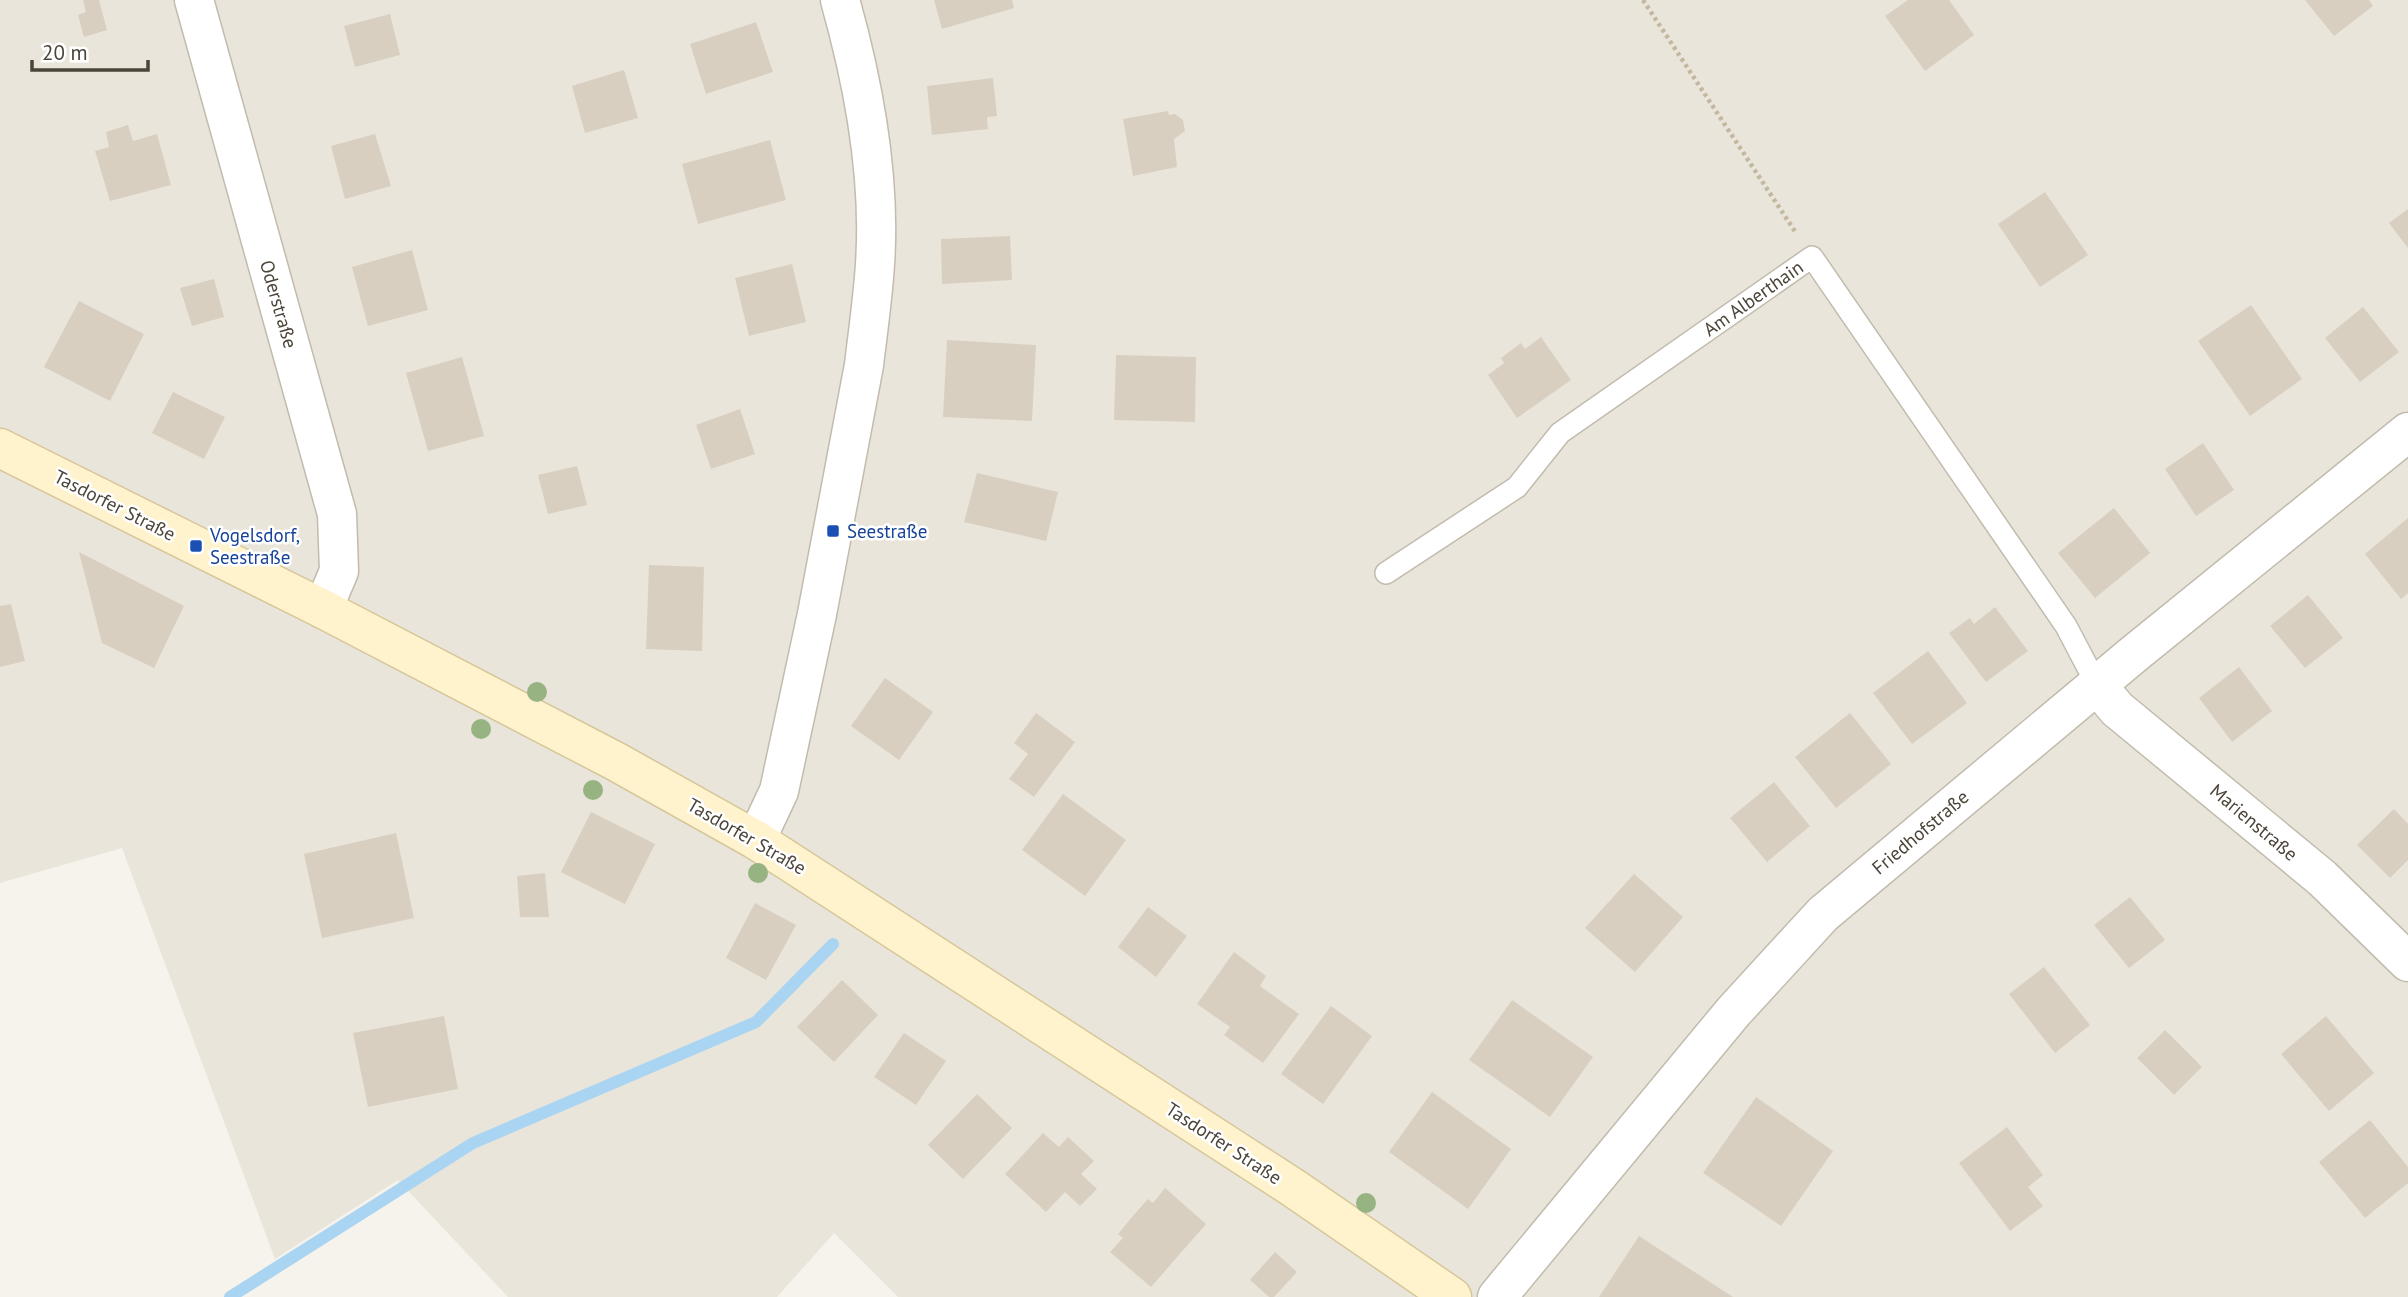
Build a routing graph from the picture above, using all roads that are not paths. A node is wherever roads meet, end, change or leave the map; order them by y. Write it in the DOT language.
graph roads {
  1 [pos="194,0"];
  2 [pos="840,0"];
  3 [pos="2408,432"];
  4 [pos="0,448"];
  5 [pos="1386,573"];
  6 [pos="323,609"];
  7 [pos="2097,685"];
  8 [pos="756,840"];
  9 [pos="2408,962"];
  10 [pos="1452,1297"];
  11 [pos="1497,1297"];
  1 -- 6 [label="street, Oderstraße"];
  2 -- 8 [label="street"];
  3 -- 7 [label="street, Friedhofstraße"];
  4 -- 6 [label="main road, Tasdorfer Straße"];
  5 -- 7 [label="lane, Am Alberthain"];
  6 -- 8 [label="main road, Tasdorfer Straße"];
  7 -- 9 [label="street, Marienstraße"];
  7 -- 11 [label="street, Friedhofstraße"];
  8 -- 10 [label="main road, Tasdorfer Straße"];
}
